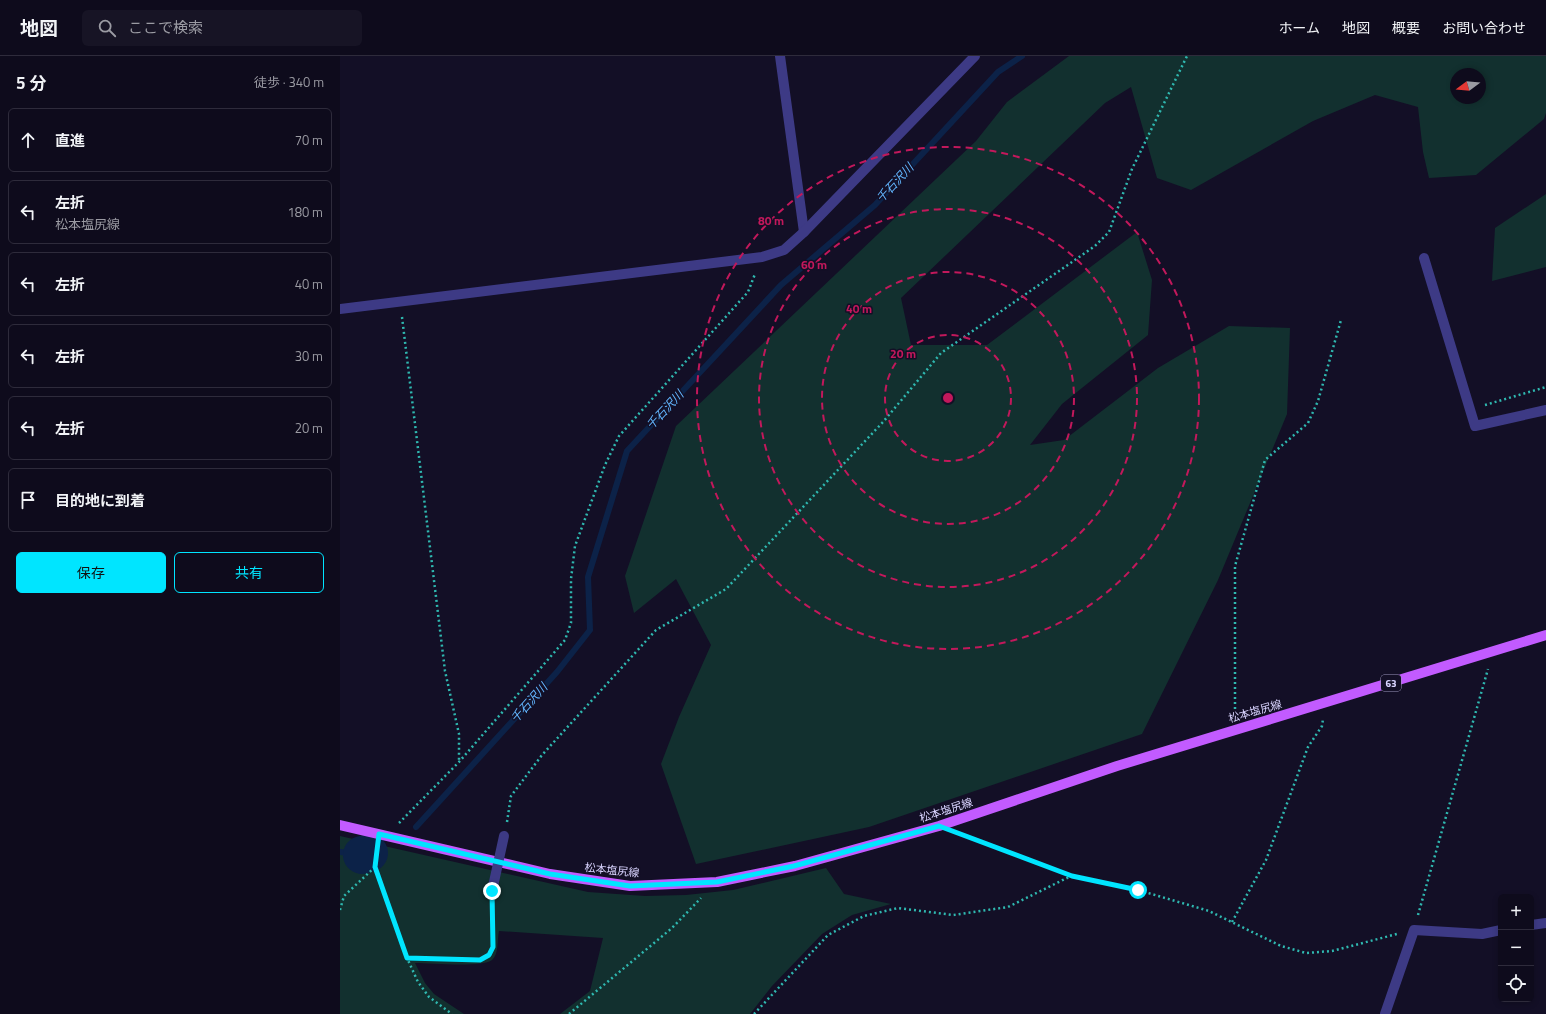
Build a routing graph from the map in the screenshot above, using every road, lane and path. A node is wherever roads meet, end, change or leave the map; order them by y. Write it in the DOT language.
graph roads {
  1 [pos="780,56"];
  2 [pos="975,56"];
  3 [pos="1187,56"];
  4 [pos="804,232"];
  5 [pos="762,257"];
  6 [pos="1424,258"];
  7 [pos="400,302"];
  8 [pos="340,309"];
  9 [pos="1341,320"];
  10 [pos="1546,387"];
  11 [pos="1471,409"];
  12 [pos="1546,410"];
  13 [pos="1546,635"];
  14 [pos="1493,652"];
  15 [pos="1328,703"];
  16 [pos="1235,730"];
  17 [pos="459,762"];
  18 [pos="340,826"];
  19 [pos="939,826"];
  20 [pos="383,835"];
  21 [pos="504,836"];
  22 [pos="375,867"];
  23 [pos="1072,876"];
  24 [pos="717,882"];
  25 [pos="492,891"];
  26 [pos="340,910"];
  27 [pos="1232,922"];
  28 [pos="1546,923"];
  29 [pos="1534,925"];
  30 [pos="1414,930"];
  31 [pos="1498,931"];
  32 [pos="407,958"];
  33 [pos="452,1014"];
  34 [pos="569,1014"];
  35 [pos="754,1014"];
  36 [pos="1385,1014"];
  1 -- 4 [label="street"];
  2 -- 4 [label="street"];
  3 -- 21 [label="path"];
  4 -- 5 [label="street"];
  5 -- 7 [label="street"];
  5 -- 17 [label="path"];
  6 -- 11 [label="street"];
  7 -- 8 [label="street"];
  7 -- 17 [label="path"];
  9 -- 16 [label="path"];
  10 -- 11 [label="path"];
  11 -- 12 [label="street"];
  13 -- 14 [label="main road, 松本塩尻線 / 63"];
  14 -- 15 [label="main road, 松本塩尻線 / 63"];
  14 -- 30 [label="path"];
  15 -- 16 [label="main road, 松本塩尻線 / 63"];
  15 -- 27 [label="path"];
  16 -- 19 [label="main road, 松本塩尻線 / 63"];
  17 -- 20 [label="path"];
  18 -- 20 [label="main road, 松本塩尻線 / 63"];
  19 -- 23 [label="path"];
  19 -- 24 [label="main road, 松本塩尻線 / 63"];
  20 -- 22 [label="path"];
  20 -- 24 [label="main road, 松本塩尻線 / 63"];
  21 -- 25 [label="street, bridge"];
  22 -- 26 [label="path"];
  22 -- 32 [label="path"];
  23 -- 27 [label="path"];
  23 -- 35 [label="path"];
  24 -- 34 [label="path"];
  25 -- 32 [label="path"];
  27 -- 30 [label="path"];
  28 -- 29 [label="street"];
  30 -- 31 [label="street"];
  30 -- 36 [label="street"];
  32 -- 33 [label="path"];
}
